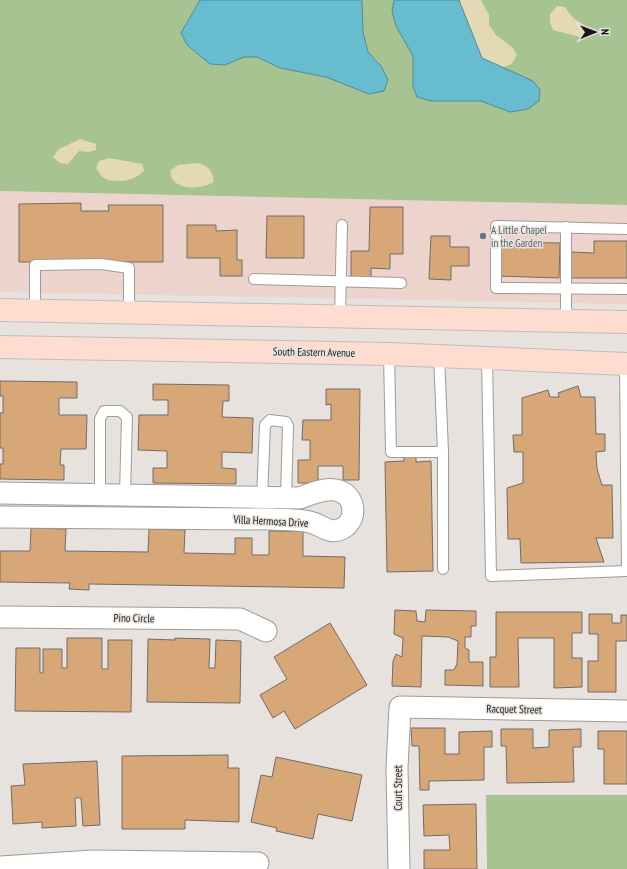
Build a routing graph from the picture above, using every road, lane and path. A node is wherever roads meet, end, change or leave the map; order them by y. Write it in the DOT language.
graph roads {
  1 [pos="342,225"];
  2 [pos="566,227"];
  3 [pos="627,229"];
  4 [pos="254,279"];
  5 [pos="341,282"];
  6 [pos="401,283"];
  7 [pos="565,289"];
  8 [pos="627,289"];
  9 [pos="0,310"];
  10 [pos="35,310"];
  11 [pos="129,312"];
  12 [pos="340,316"];
  13 [pos="566,321"];
  14 [pos="627,322"];
  15 [pos="0,347"];
  16 [pos="389,354"];
  17 [pos="439,355"];
  18 [pos="487,358"];
  19 [pos="626,364"];
  20 [pos="443,452"];
  21 [pos="0,493"];
  22 [pos="112,503"];
  23 [pos="274,505"];
  24 [pos="0,517"];
  25 [pos="443,569"];
  26 [pos="0,617"];
  27 [pos="266,631"];
  28 [pos="400,707"];
  29 [pos="627,711"];
  30 [pos="258,863"];
  31 [pos="0,867"];
  32 [pos="398,869"];
  1 -- 5 [label="lane"];
  2 -- 3 [label="lane"];
  2 -- 7 [label="lane"];
  2 -- 7 [label="lane"];
  4 -- 5 [label="lane"];
  5 -- 6 [label="lane"];
  5 -- 12 [label="lane"];
  7 -- 8 [label="lane"];
  7 -- 13 [label="lane"];
  9 -- 10 [label="main road"];
  10 -- 11 [label="main road"];
  10 -- 11 [label="lane"];
  11 -- 12 [label="main road"];
  12 -- 13 [label="main road"];
  13 -- 14 [label="main road"];
  15 -- 16 [label="main road, South Eastern Avenue"];
  16 -- 17 [label="main road, South Eastern Avenue"];
  16 -- 20 [label="lane"];
  17 -- 18 [label="main road, South Eastern Avenue"];
  17 -- 20 [label="lane"];
  18 -- 19 [label="main road, South Eastern Avenue"];
  18 -- 19 [label="lane"];
  20 -- 25 [label="lane"];
  21 -- 22 [label="street, Villa Hermosa Drive"];
  22 -- 22 [label="lane"];
  22 -- 23 [label="street, Villa Hermosa Drive"];
  22 -- 24 [label="street, Villa Hermosa Drive"];
  23 -- 23 [label="lane"];
  26 -- 27 [label="street, Pino Circle"];
  28 -- 29 [label="street, Racquet Street"];
  28 -- 32 [label="street, Court Street"];
  30 -- 31 [label="street"];
}
